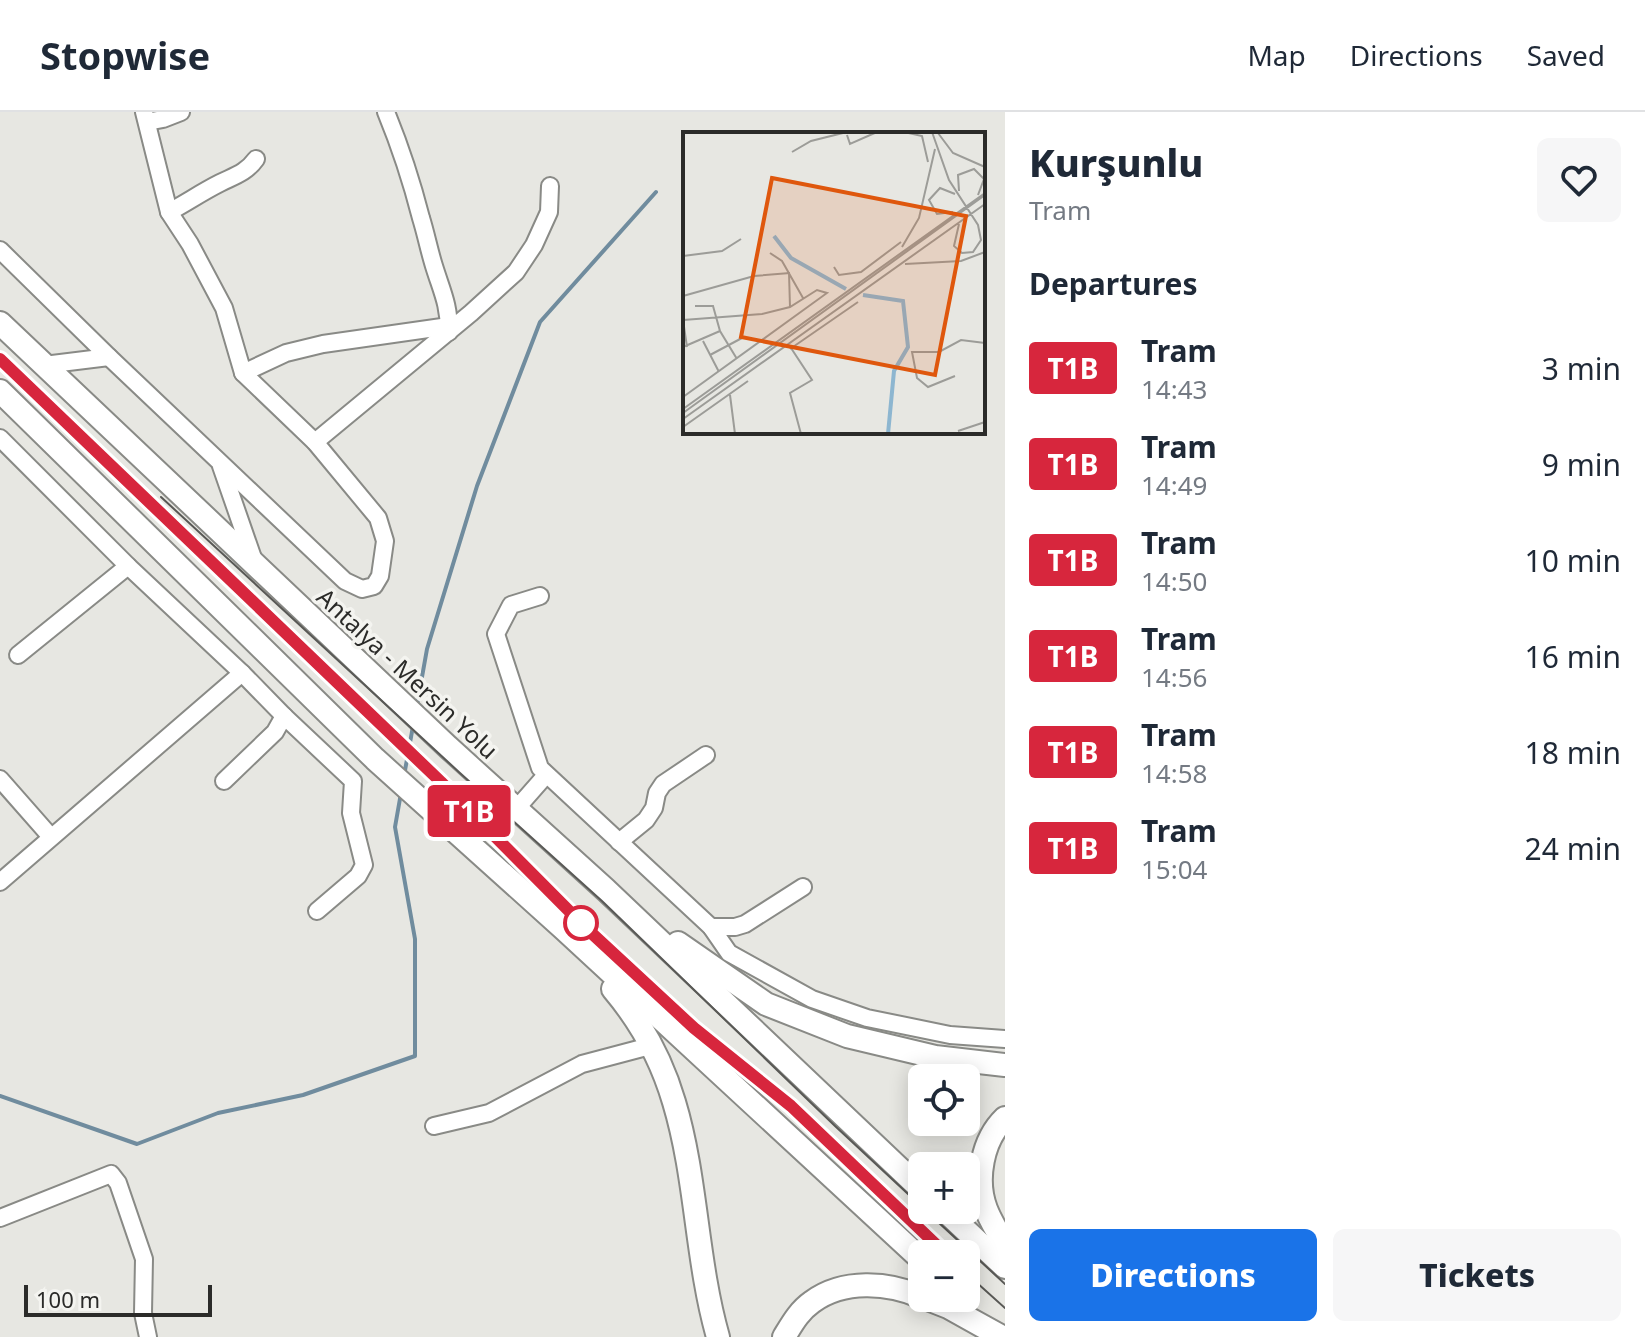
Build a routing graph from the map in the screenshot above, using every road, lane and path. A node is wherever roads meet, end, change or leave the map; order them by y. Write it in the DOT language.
graph roads {
  1 [pos="181,112"];
  2 [pos="386,112"];
  3 [pos="145,117"];
  4 [pos="256,159"];
  5 [pos="550,186"];
  6 [pos="169,212"];
  7 [pos="0,250"];
  8 [pos="0,323"];
  9 [pos="449,329"];
  10 [pos="109,357"];
  11 [pos="44,365"];
  12 [pos="243,373"];
  13 [pos="0,391"];
  14 [pos="0,438"];
  15 [pos="315,442"];
  16 [pos="220,461"];
  17 [pos="128,566"];
  18 [pos="256,566"];
  19 [pos="540,596"];
  20 [pos="18,655"];
  21 [pos="242,673"];
  22 [pos="284,716"];
  23 [pos="706,755"];
  24 [pos="546,775"];
  25 [pos="0,779"];
  26 [pos="224,781"];
  27 [pos="517,808"];
  28 [pos="51,837"];
  29 [pos="619,842"];
  30 [pos="0,882"];
  31 [pos="803,887"];
  32 [pos="606,890"];
  33 [pos="317,911"];
  34 [pos="711,927"];
  35 [pos="564,929"];
  36 [pos="1005,1039"];
  37 [pos="650,1046"];
  38 [pos="1005,1065"];
  39 [pos="1005,1118"];
  40 [pos="434,1126"];
  41 [pos="908,1177"];
  42 [pos="0,1218"];
  43 [pos="959,1224"];
  44 [pos="1005,1244"];
  45 [pos="908,1247"];
  46 [pos="1005,1267"];
  47 [pos="908,1292"];
  48 [pos="957,1312"];
  49 [pos="978,1312"];
  50 [pos="148,1337"];
  51 [pos="718,1337"];
  52 [pos="784,1337"];
  53 [pos="1004,1337"];
  1 -- 3 [label="street"];
  2 -- 9 [label="street"];
  3 -- 6 [label="street"];
  4 -- 6 [label="street"];
  5 -- 9 [label="street"];
  6 -- 12 [label="street"];
  7 -- 10 [label="street"];
  8 -- 11 [label="highway, Antalya - Mersin Yolu"];
  9 -- 12 [label="street"];
  9 -- 15 [label="street"];
  10 -- 11 [label="street"];
  10 -- 16 [label="street"];
  11 -- 18 [label="highway, Antalya - Mersin Yolu"];
  12 -- 15 [label="street"];
  13 -- 35 [label="highway"];
  14 -- 17 [label="street"];
  15 -- 16 [label="street"];
  16 -- 18 [label="street"];
  17 -- 20 [label="street"];
  17 -- 21 [label="street"];
  18 -- 27 [label="highway, Antalya - Mersin Yolu"];
  19 -- 24 [label="street"];
  21 -- 22 [label="street"];
  21 -- 28 [label="street"];
  22 -- 26 [label="street"];
  22 -- 33 [label="street"];
  23 -- 29 [label="street"];
  24 -- 27 [label="street"];
  24 -- 29 [label="street"];
  25 -- 28 [label="street"];
  27 -- 32 [label="highway, Antalya - Mersin Yolu"];
  28 -- 30 [label="street"];
  29 -- 34 [label="street"];
  31 -- 34 [label="street"];
  32 -- 38 [label="highway"];
  32 -- 41 [label="highway, Antalya - Mersin Yolu"];
  34 -- 36 [label="street"];
  35 -- 37 [label="highway"];
  35 -- 45 [label="highway"];
  37 -- 40 [label="street"];
  37 -- 51 [label="highway"];
  39 -- 44 [label="highway"];
  42 -- 50 [label="street"];
  43 -- 46 [label="highway"];
  47 -- 52 [label="highway"];
  48 -- 53 [label="highway"];
  49 -- 53 [label="highway"];
}
